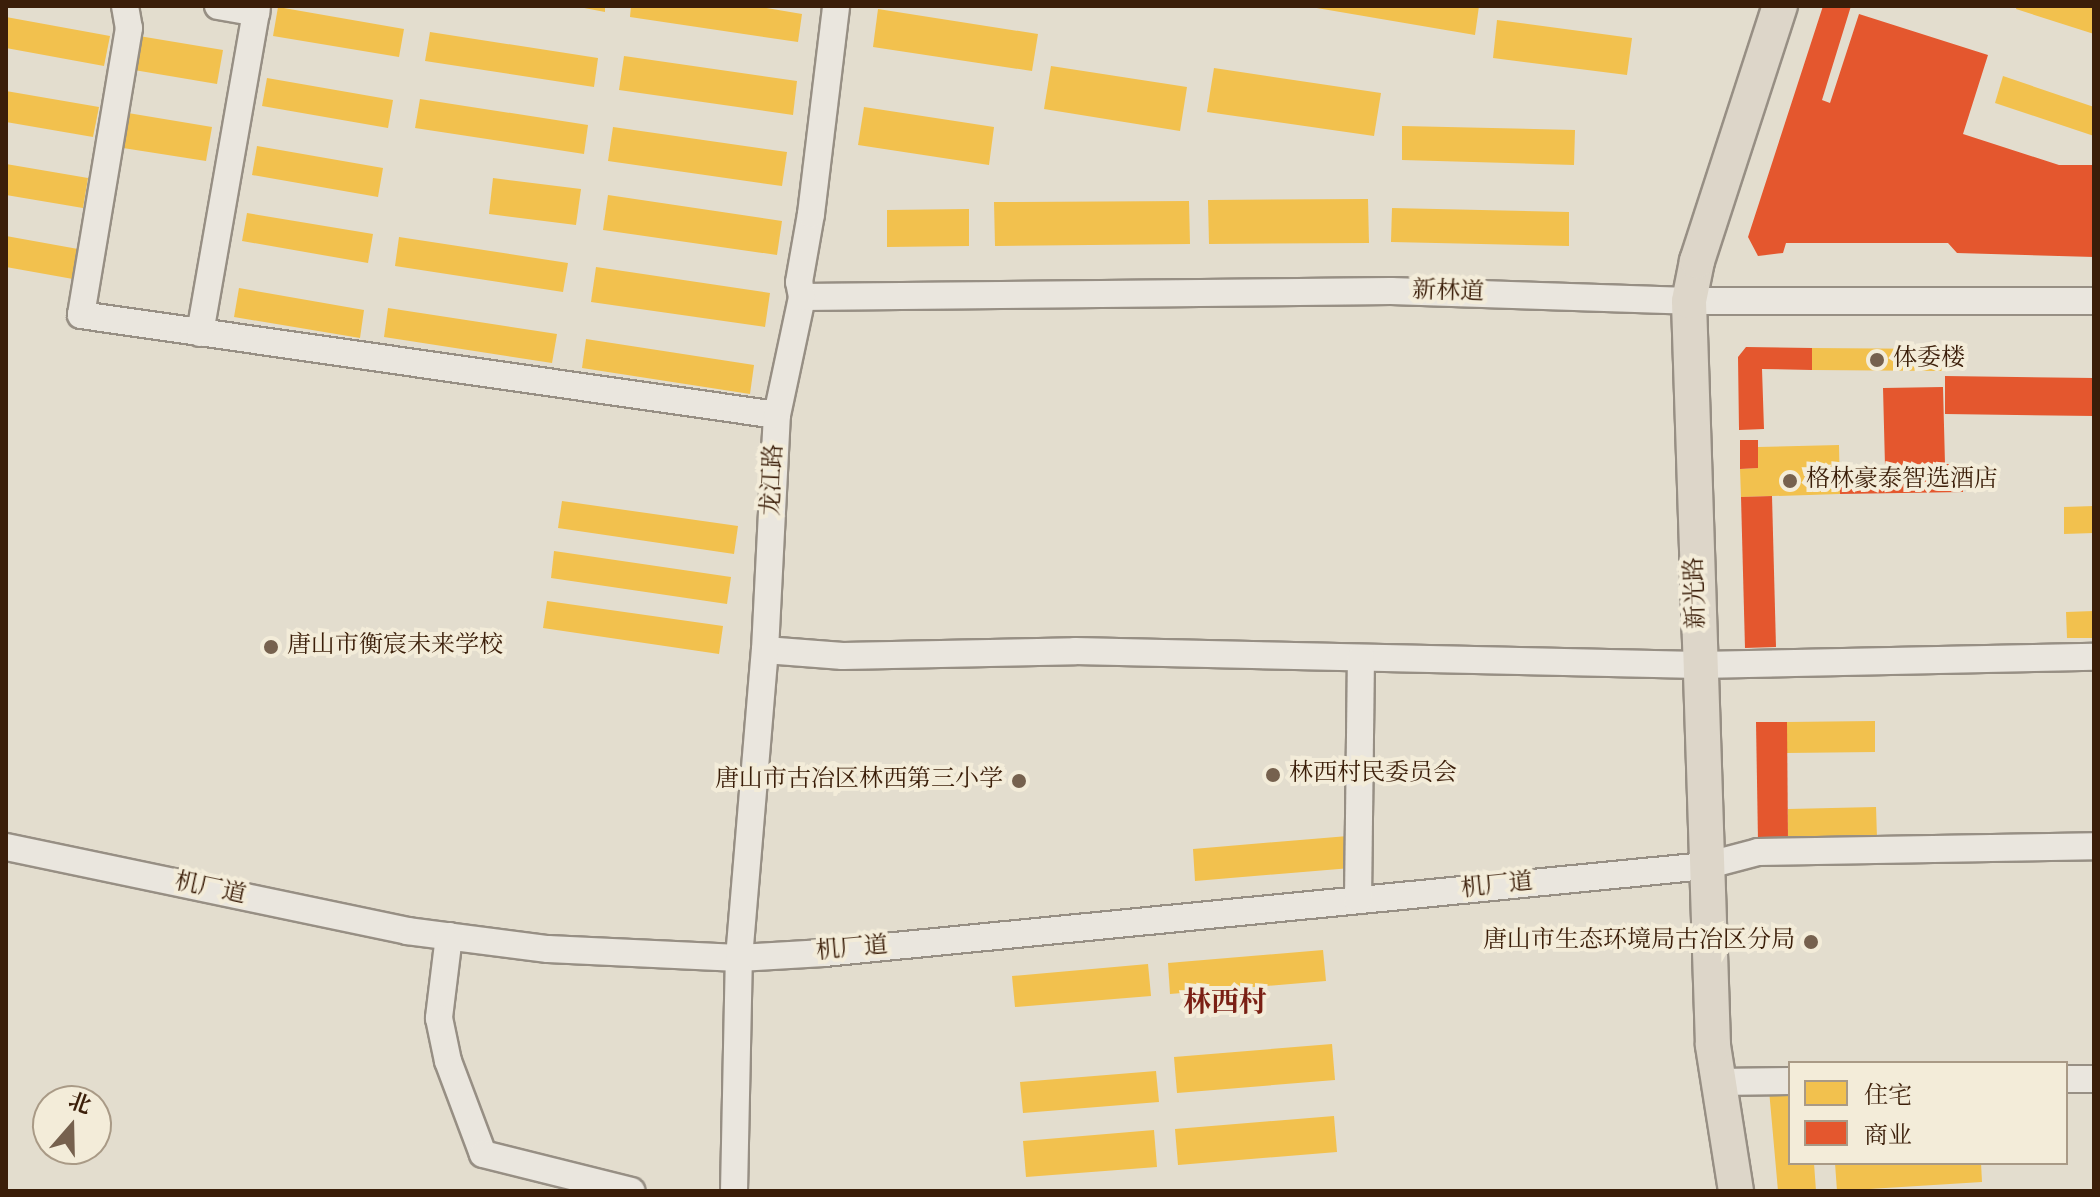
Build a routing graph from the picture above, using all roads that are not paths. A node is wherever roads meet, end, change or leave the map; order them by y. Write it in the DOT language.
graph roads {
  1 [pos="125,6"];
  2 [pos="218,6"];
  3 [pos="836,6"];
  4 [pos="1780,6"];
  5 [pos="256,9"];
  6 [pos="802,297"];
  7 [pos="1689,301"];
  8 [pos="2094,301"];
  9 [pos="200,333"];
  10 [pos="777,415"];
  11 [pos="765,650"];
  12 [pos="2094,657"];
  13 [pos="1361,658"];
  14 [pos="1699,665"];
  15 [pos="2094,846"];
  16 [pos="6,847"];
  17 [pos="1705,866"];
  18 [pos="1358,900"];
  19 [pos="449,936"];
  20 [pos="739,958"];
  21 [pos="2068,1079"];
  22 [pos="2094,1079"];
  23 [pos="1788,1081"];
  24 [pos="1718,1082"];
  25 [pos="631,1191"];
  26 [pos="734,1191"];
  27 [pos="1736,1191"];
  1 -- 9 [label="street"];
  2 -- 5 [label="street"];
  3 -- 6 [label="street, 龙江路"];
  4 -- 7 [label="main road, 新光路"];
  5 -- 9 [label="street"];
  6 -- 7 [label="street, 新林道"];
  6 -- 10 [label="street, 龙江路"];
  7 -- 8 [label="street, 新林道"];
  7 -- 14 [label="main road, 新光路"];
  9 -- 10 [label="street"];
  10 -- 11 [label="street, 龙江路"];
  11 -- 13 [label="street"];
  11 -- 20 [label="street, 龙江路"];
  12 -- 14 [label="street"];
  13 -- 14 [label="street"];
  13 -- 18 [label="street"];
  14 -- 17 [label="main road, 新光路"];
  15 -- 17 [label="street, 机厂道"];
  16 -- 19 [label="street, 机厂道"];
  17 -- 18 [label="street, 机厂道"];
  17 -- 24 [label="main road, 新光路"];
  18 -- 20 [label="street, 机厂道"];
  19 -- 20 [label="street, 机厂道"];
  19 -- 25 [label="street"];
  20 -- 26 [label="street, 龙江路"];
  21 -- 22 [label="street"];
  23 -- 24 [label="street"];
  24 -- 27 [label="main road, 新光路"];
}
